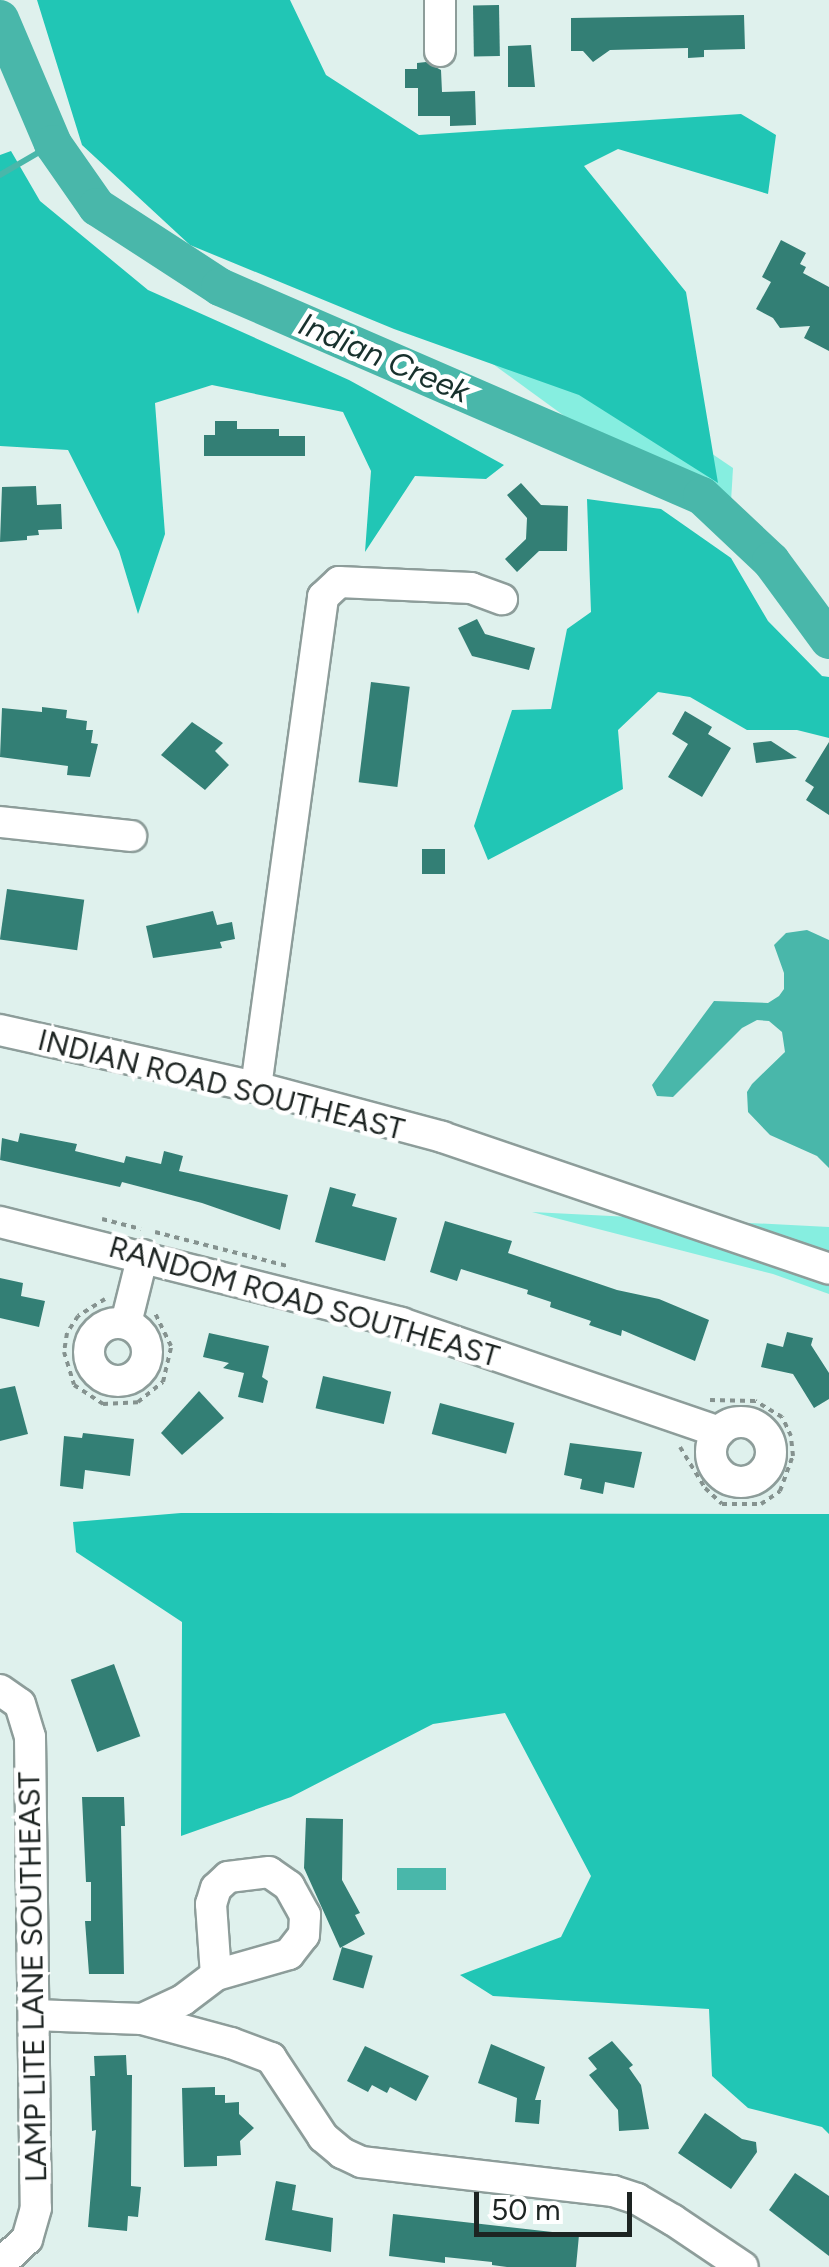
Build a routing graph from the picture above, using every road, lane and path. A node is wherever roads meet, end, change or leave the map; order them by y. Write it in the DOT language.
graph roads {
  1 [pos="440,0"];
  2 [pos="440,51"];
  3 [pos="502,599"];
  4 [pos="0,822"];
  5 [pos="131,836"];
  6 [pos="0,1030"];
  7 [pos="256,1087"];
  8 [pos="0,1222"];
  9 [pos="143,1254"];
  10 [pos="829,1269"];
  11 [pos="126,1323"];
  12 [pos="718,1432"];
  13 [pos="0,1690"];
  14 [pos="216,1975"];
  15 [pos="34,2016"];
  16 [pos="142,2018"];
  17 [pos="0,2264"];
  18 [pos="743,2267"];
  1 -- 2 [label="street"];
  3 -- 7 [label="street"];
  4 -- 5 [label="street"];
  6 -- 7 [label="street, INDIAN ROAD SOUTHEAST"];
  7 -- 10 [label="street, INDIAN ROAD SOUTHEAST"];
  8 -- 9 [label="street, RANDOM ROAD SOUTHEAST"];
  9 -- 11 [label="street"];
  9 -- 12 [label="street, RANDOM ROAD SOUTHEAST"];
  13 -- 15 [label="street, LAMP LITE LANE SOUTHEAST"];
  14 -- 16 [label="street"];
  15 -- 16 [label="street"];
  15 -- 17 [label="street, LAMP LITE LANE SOUTHEAST"];
  16 -- 18 [label="street"];
}
